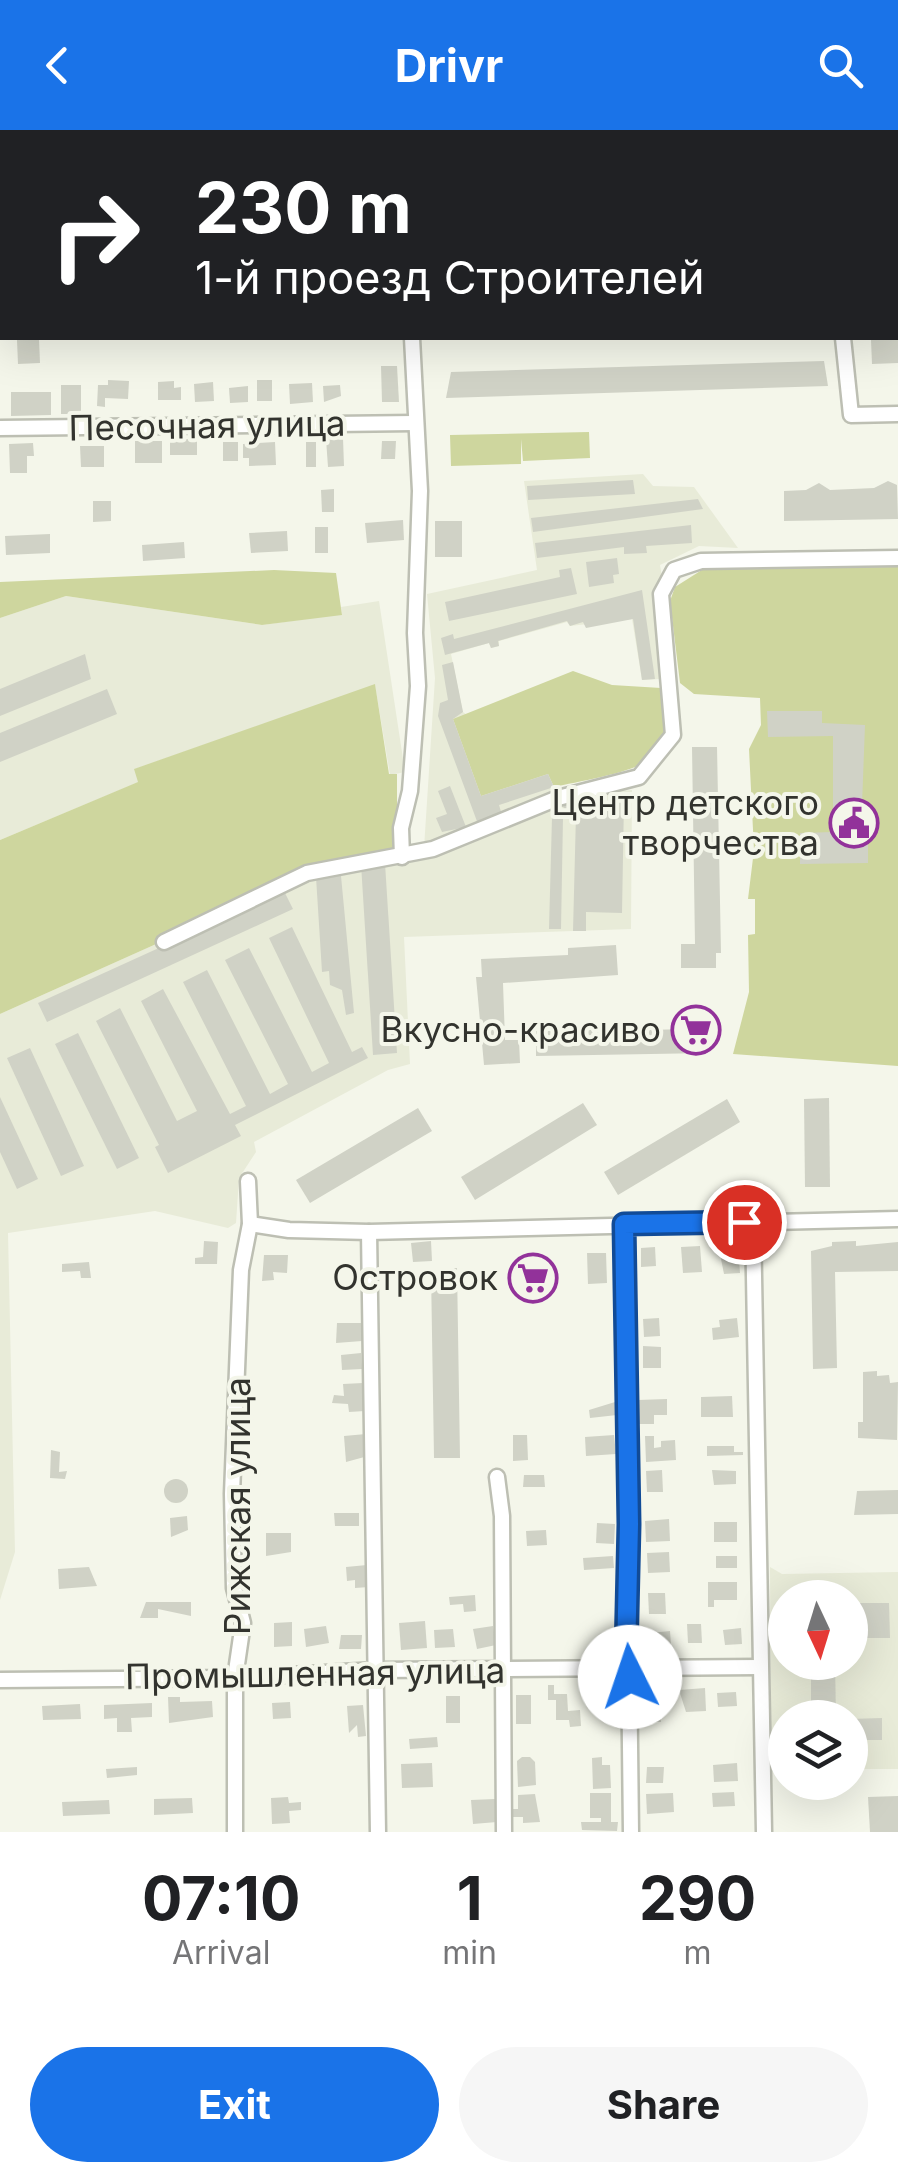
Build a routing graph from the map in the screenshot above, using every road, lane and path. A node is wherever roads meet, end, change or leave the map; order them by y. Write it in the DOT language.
graph roads {
  1 [pos="412,340"];
  2 [pos="843,340"];
  3 [pos="898,414"];
  4 [pos="414,423"];
  5 [pos="0,428"];
  6 [pos="898,558"];
  7 [pos="402,857"];
  8 [pos="164,942"];
  9 [pos="248,1181"];
  10 [pos="898,1218"];
  11 [pos="753,1221"];
  12 [pos="250,1224"];
  13 [pos="624,1224"];
  14 [pos="369,1232"];
  15 [pos="497,1478"];
  16 [pos="760,1667"];
  17 [pos="630,1668"];
  18 [pos="501,1669"];
  19 [pos="376,1670"];
  20 [pos="235,1678"];
  21 [pos="0,1680"];
  22 [pos="235,1832"];
  23 [pos="378,1832"];
  24 [pos="504,1832"];
  25 [pos="631,1832"];
  26 [pos="764,1832"];
  1 -- 4 [label="street"];
  2 -- 3 [label="street"];
  4 -- 5 [label="street, Песочная улица"];
  4 -- 7 [label="street"];
  6 -- 7 [label="street"];
  7 -- 8 [label="street"];
  9 -- 12 [label="street, Рижская улица"];
  10 -- 11 [label="street"];
  11 -- 13 [label="street"];
  11 -- 16 [label="street"];
  12 -- 14 [label="street"];
  12 -- 20 [label="street, Рижская улица"];
  13 -- 14 [label="street"];
  13 -- 17 [label="street"];
  14 -- 19 [label="street"];
  15 -- 18 [label="street"];
  16 -- 17 [label="street, Промышленная улица"];
  16 -- 26 [label="street"];
  17 -- 18 [label="street, Промышленная улица"];
  17 -- 25 [label="street"];
  18 -- 19 [label="street, Промышленная улица"];
  18 -- 24 [label="street"];
  19 -- 20 [label="street, Промышленная улица"];
  19 -- 23 [label="street"];
  20 -- 21 [label="street, Промышленная улица"];
  20 -- 22 [label="street, Рижская улица"];
}
